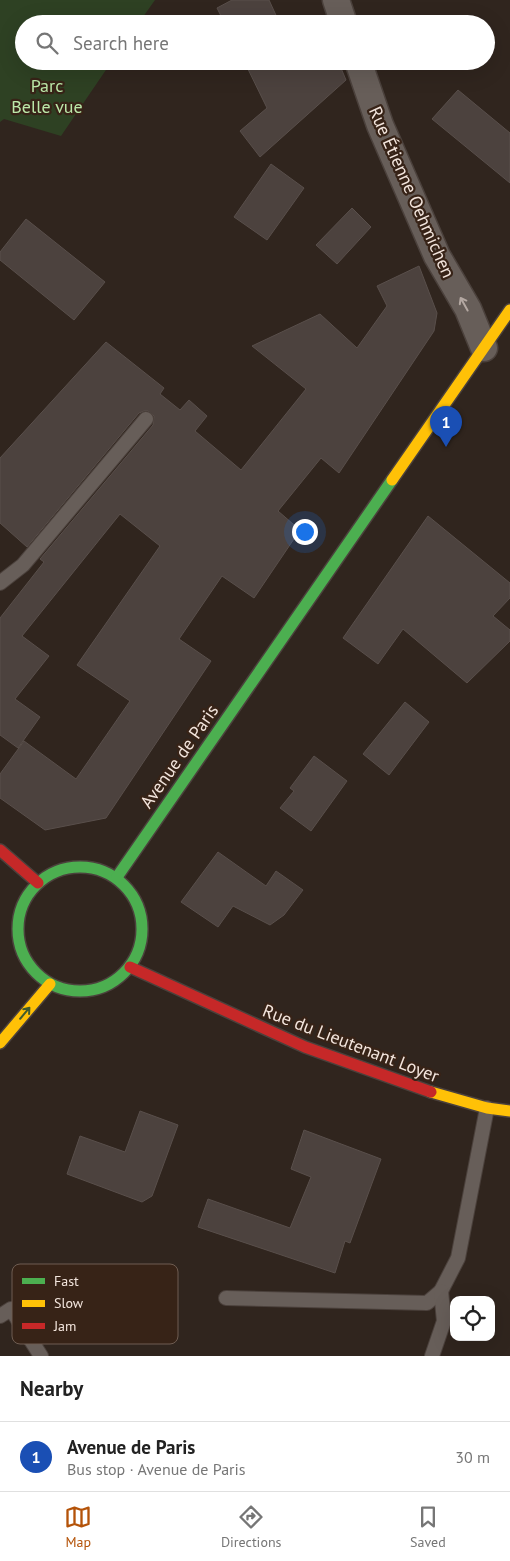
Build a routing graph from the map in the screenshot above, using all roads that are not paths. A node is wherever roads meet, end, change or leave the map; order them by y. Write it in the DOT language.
graph roads {
  1 [pos="336,0"];
  2 [pos="341,15"];
  3 [pos="361,70"];
  4 [pos="510,310"];
  5 [pos="484,348"];
  6 [pos="146,419"];
  7 [pos="0,583"];
  8 [pos="0,850"];
  9 [pos="117,877"];
  10 [pos="38,883"];
  11 [pos="22,951"];
  12 [pos="7,953"];
  13 [pos="130,967"];
  14 [pos="50,984"];
  15 [pos="0,1043"];
  16 [pos="487,1108"];
  17 [pos="510,1111"];
  18 [pos="441,1292"];
  19 [pos="226,1298"];
  20 [pos="12,1311"];
  21 [pos="0,1316"];
  22 [pos="33,1344"];
  23 [pos="41,1356"];
  24 [pos="432,1356"];
  1 -- 2 [label="street"];
  5 -- 3 [label="street, Rue Étienne Oehmichen, one-way"];
  4 -- 5 [label="main road, Avenue de Paris"];
  5 -- 9 [label="main road, Avenue de Paris"];
  6 -- 7 [label="lane"];
  8 -- 10 [label="main road"];
  9 -- 10 [label="main road"];
  9 -- 13 [label="main road"];
  10 -- 11 [label="main road"];
  11 -- 12 [label="main road"];
  11 -- 14 [label="main road"];
  13 -- 14 [label="main road"];
  13 -- 16 [label="main road, Rue du Lieutenant Loyer"];
  15 -- 14 [label="main road, one-way"];
  16 -- 17 [label="main road, Rue du Lieutenant Loyer"];
  16 -- 18 [label="lane"];
  18 -- 19 [label="lane"];
  18 -- 24 [label="lane"];
  20 -- 21 [label="lane"];
  22 -- 23 [label="lane"];
}
